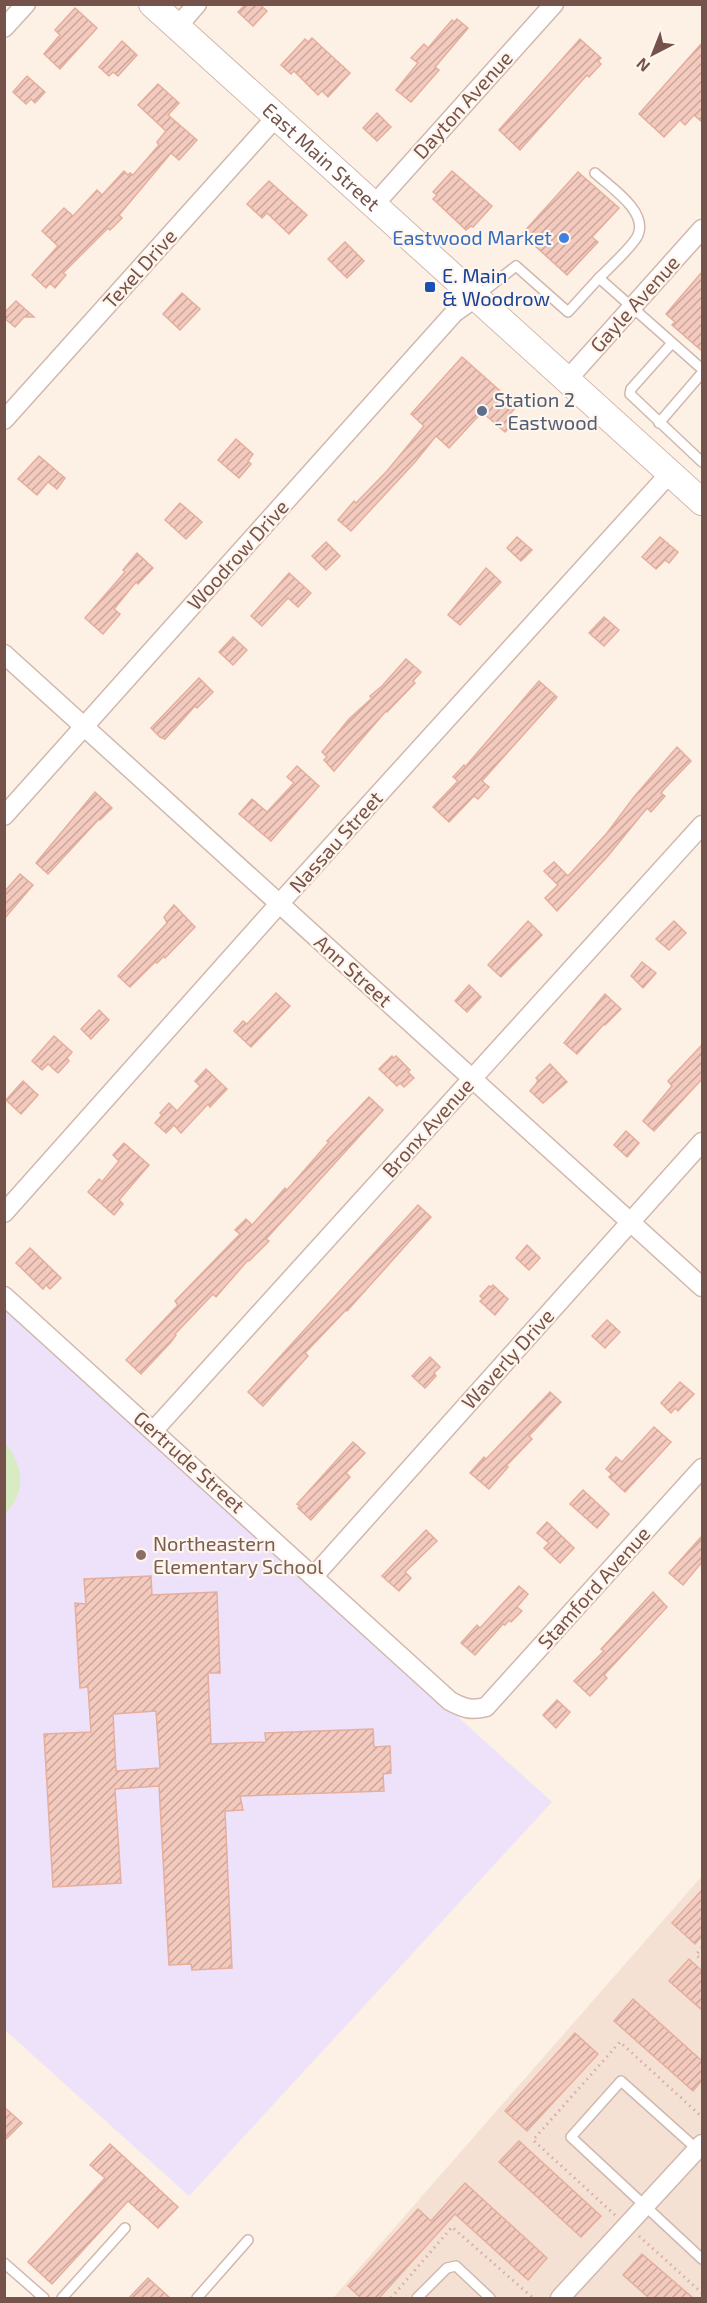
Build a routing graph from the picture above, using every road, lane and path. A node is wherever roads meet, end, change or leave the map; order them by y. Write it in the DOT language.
graph roads {
  1 [pos="152,4"];
  2 [pos="197,4"];
  3 [pos="554,4"];
  4 [pos="18,9"];
  5 [pos="177,27"];
  6 [pos="4,28"];
  7 [pos="276,117"];
  8 [pos="595,173"];
  9 [pos="373,206"];
  10 [pos="702,229"];
  11 [pos="599,278"];
  12 [pos="475,298"];
  13 [pos="631,308"];
  14 [pos="672,343"];
  15 [pos="702,371"];
  16 [pos="567,380"];
  17 [pos="4,420"];
  18 [pos="659,423"];
  19 [pos="700,456"];
  20 [pos="670,473"];
  21 [pos="702,502"];
  22 [pos="4,654"];
  23 [pos="84,727"];
  24 [pos="4,816"];
  25 [pos="702,825"];
  26 [pos="279,904"];
  27 [pos="473,1079"];
  28 [pos="702,1142"];
  29 [pos="4,1214"];
  30 [pos="631,1222"];
  31 [pos="702,1287"];
  32 [pos="4,1296"];
  33 [pos="154,1430"];
  34 [pos="702,1468"];
  35 [pos="314,1576"];
  36 [pos="486,1707"];
  37 [pos="702,1947"];
  38 [pos="702,1960"];
  39 [pos="702,2116"];
  40 [pos="701,2149"];
  41 [pos="645,2206"];
  42 [pos="627,2226"];
  43 [pos="125,2228"];
  44 [pos="248,2240"];
  45 [pos="702,2259"];
  46 [pos="4,2263"];
  47 [pos="702,2293"];
  48 [pos="44,2298"];
  49 [pos="62,2298"];
  50 [pos="197,2298"];
  51 [pos="417,2298"];
  52 [pos="490,2298"];
  53 [pos="560,2298"];
  1 -- 5 [label="street, East Main Street"];
  2 -- 5 [label="street"];
  3 -- 9 [label="street, Dayton Avenue"];
  4 -- 6 [label="street"];
  5 -- 7 [label="street, East Main Street"];
  7 -- 9 [label="street, East Main Street"];
  7 -- 17 [label="street, Texel Drive"];
  8 -- 11 [label="lane"];
  9 -- 12 [label="street, East Main Street"];
  10 -- 13 [label="street, Gayle Avenue"];
  11 -- 12 [label="lane"];
  11 -- 13 [label="lane"];
  12 -- 16 [label="street, East Main Street"];
  12 -- 23 [label="street, Woodrow Drive"];
  13 -- 14 [label="lane"];
  13 -- 16 [label="street, Gayle Avenue"];
  14 -- 15 [label="lane"];
  14 -- 18 [label="lane"];
  15 -- 18 [label="lane"];
  16 -- 20 [label="street, East Main Street"];
  18 -- 19 [label="lane"];
  20 -- 21 [label="street, East Main Street"];
  20 -- 26 [label="street, Nassau Street"];
  22 -- 23 [label="street, Ann Street"];
  23 -- 24 [label="street, Woodrow Drive"];
  23 -- 26 [label="street, Ann Street"];
  25 -- 27 [label="street, Bronx Avenue"];
  26 -- 27 [label="street, Ann Street"];
  26 -- 29 [label="street, Nassau Street"];
  27 -- 30 [label="street, Ann Street"];
  27 -- 33 [label="street, Bronx Avenue"];
  28 -- 30 [label="street, Waverly Drive"];
  30 -- 31 [label="street, Ann Street"];
  30 -- 35 [label="street, Waverly Drive"];
  32 -- 33 [label="street, Gertrude Street"];
  33 -- 35 [label="street, Gertrude Street"];
  34 -- 36 [label="street, Stamford Avenue"];
  35 -- 36 [label="street, Gertrude Street"];
  37 -- 38 [label="path"];
  39 -- 42 [label="path"];
  40 -- 41 [label="street"];
  40 -- 41 [label="lane"];
  41 -- 42 [label="street"];
  41 -- 45 [label="lane"];
  42 -- 47 [label="path"];
  42 -- 53 [label="street"];
  43 -- 49 [label="lane"];
  44 -- 50 [label="lane"];
  46 -- 48 [label="lane"];
  51 -- 52 [label="lane"];
}
